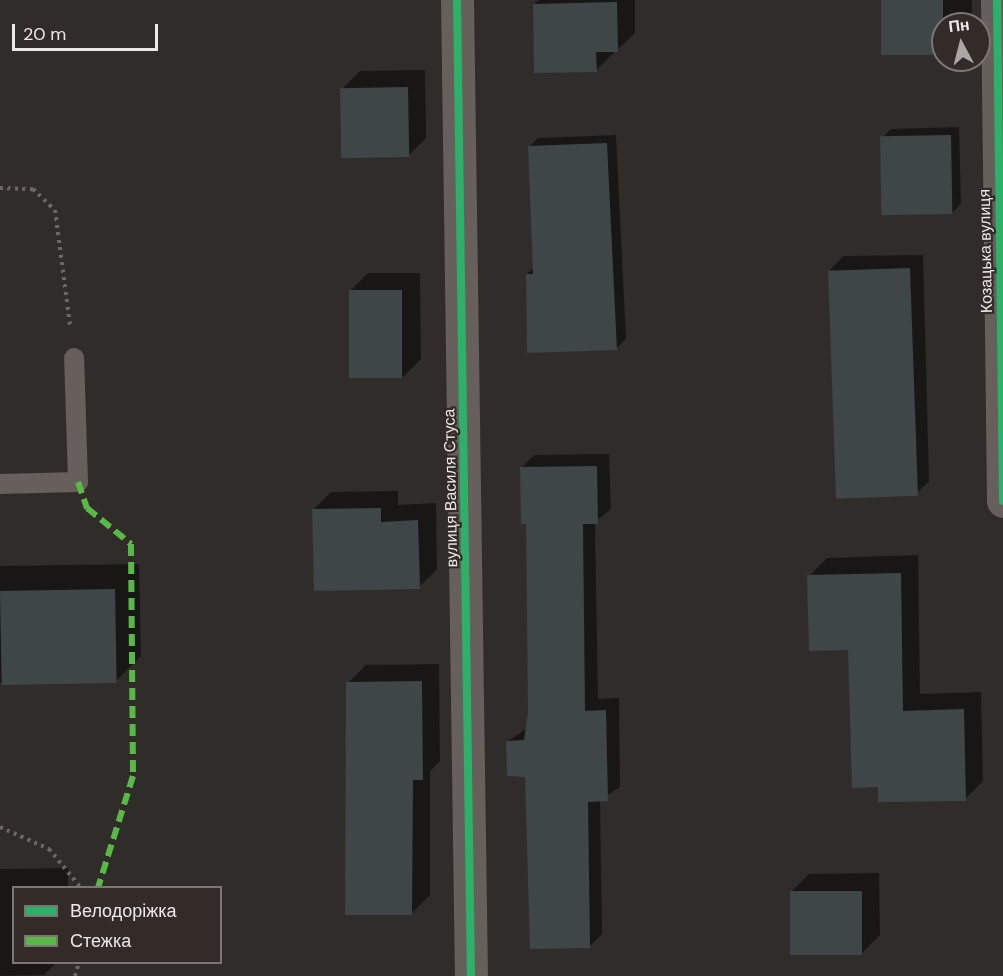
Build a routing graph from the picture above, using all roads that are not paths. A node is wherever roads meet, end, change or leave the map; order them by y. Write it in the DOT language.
graph roads {
  1 [pos="458,0"];
  2 [pos="997,0"];
  3 [pos="74,358"];
  4 [pos="1003,476"];
  5 [pos="0,484"];
  6 [pos="1003,501"];
  7 [pos="471,976"];
  1 -- 7 [label="street, вулиця Василя Стуса"];
  2 -- 4 [label="street, Козацька вулиця"];
  3 -- 5 [label="lane"];
  4 -- 6 [label="street, Козацька вулиця"];
}
